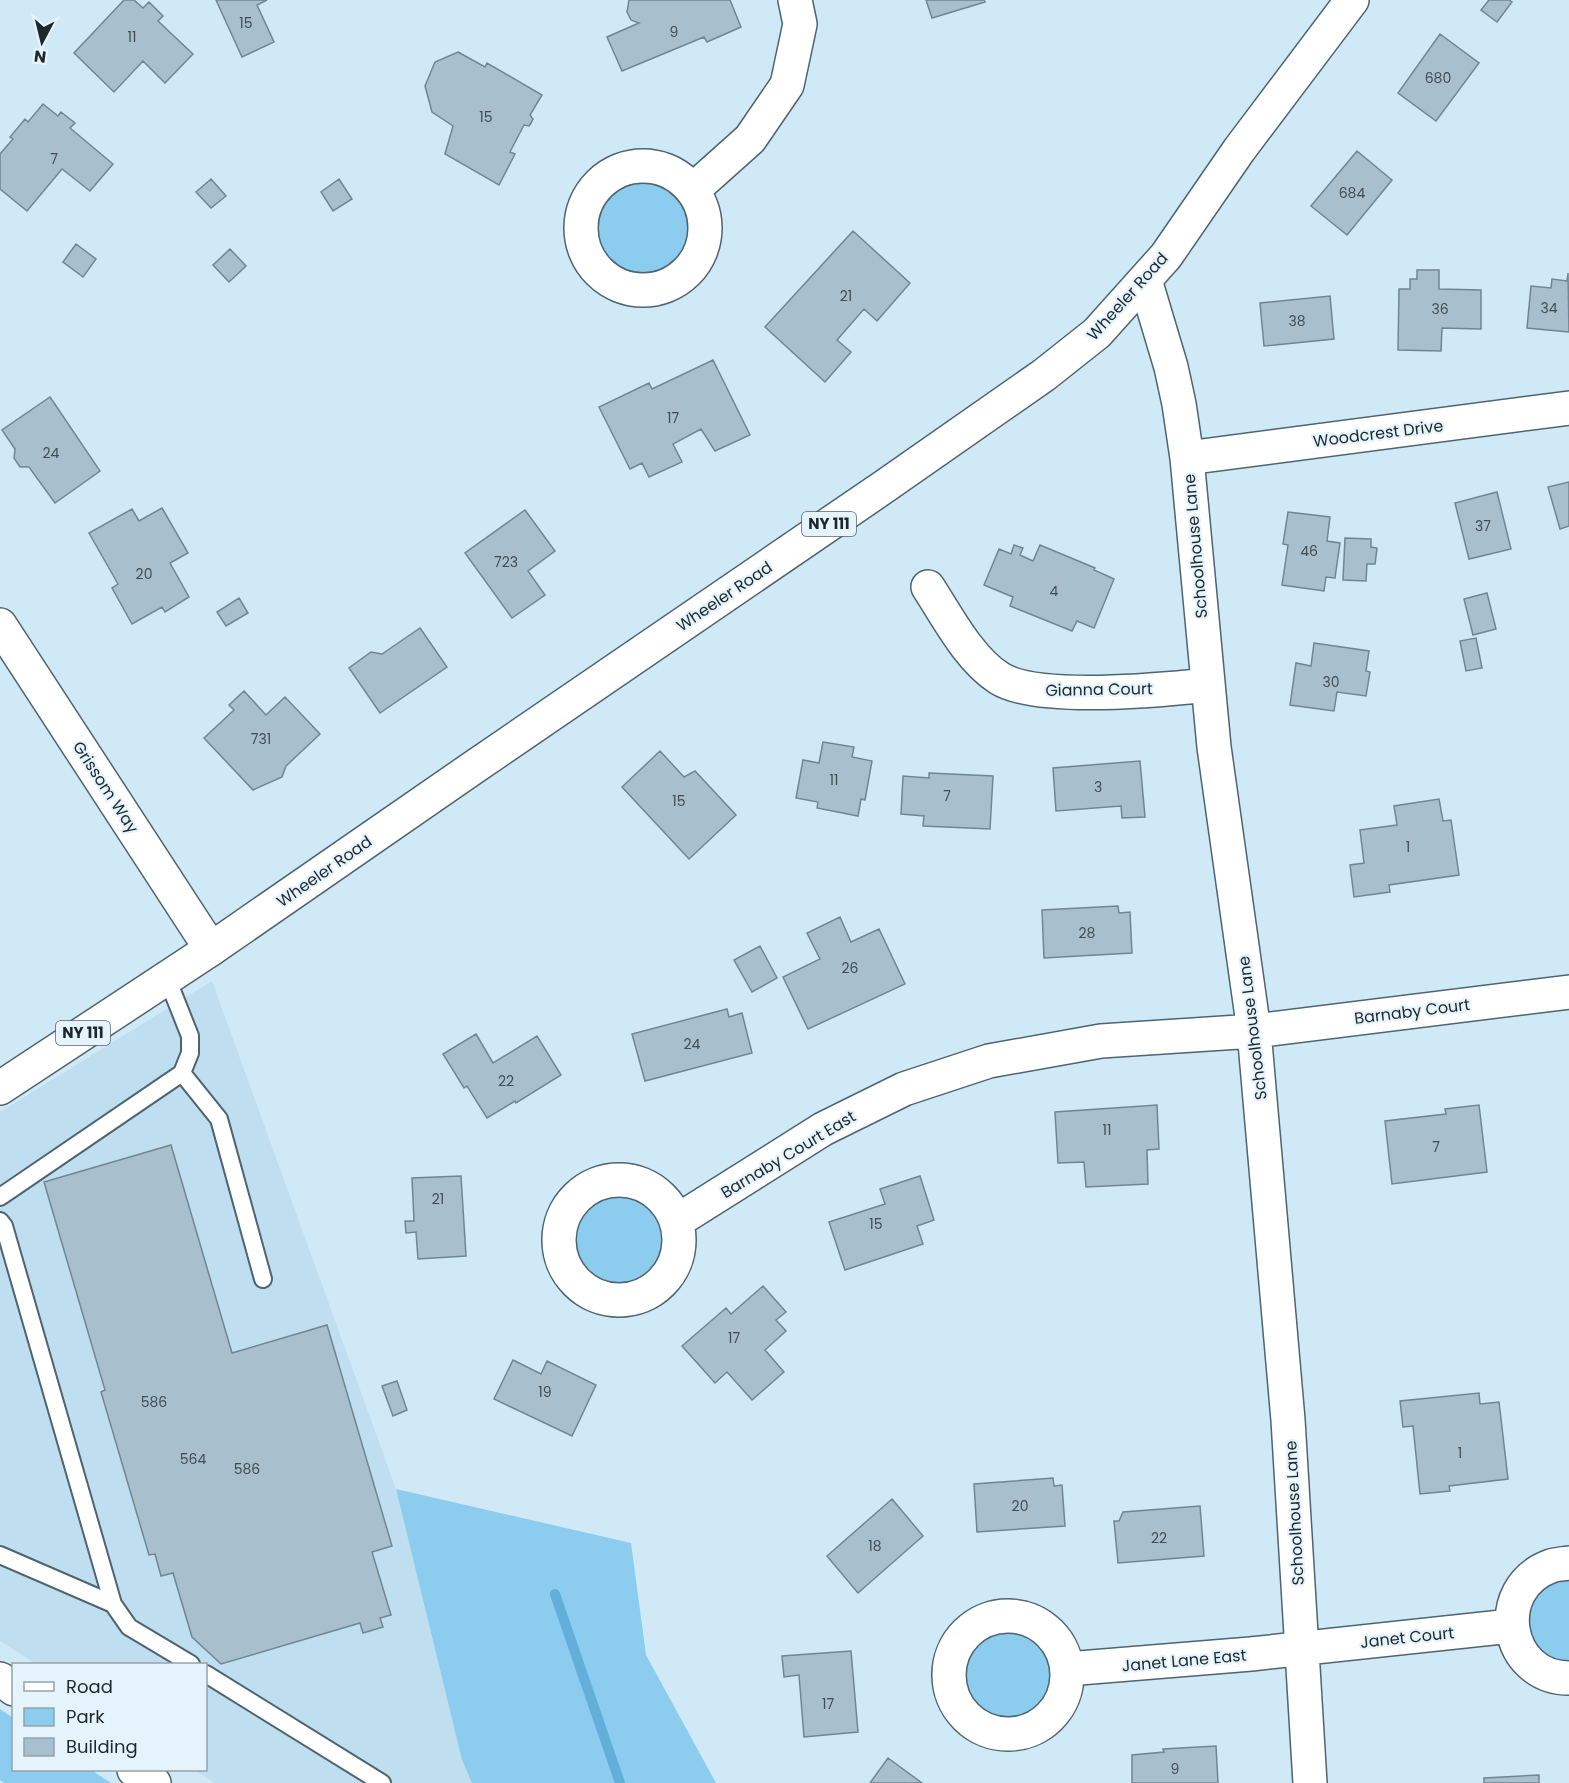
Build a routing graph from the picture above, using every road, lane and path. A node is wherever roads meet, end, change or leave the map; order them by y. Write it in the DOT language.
graph roads {
  1 [pos="795,0"];
  2 [pos="1352,0"];
  3 [pos="693,190"];
  4 [pos="1145,280"];
  5 [pos="1569,408"];
  6 [pos="1187,458"];
  7 [pos="928,587"];
  8 [pos="0,626"];
  9 [pos="1208,685"];
  10 [pos="211,949"];
  11 [pos="167,978"];
  12 [pos="1569,992"];
  13 [pos="1254,1030"];
  14 [pos="182,1072"];
  15 [pos="0,1088"];
  16 [pos="0,1197"];
  17 [pos="0,1221"];
  18 [pos="677,1221"];
  19 [pos="263,1279"];
  20 [pos="1,1553"];
  21 [pos="1569,1563"];
  22 [pos="113,1604"];
  23 [pos="1511,1626"];
  24 [pos="1302,1649"];
  25 [pos="187,1663"];
  26 [pos="1067,1669"];
  27 [pos="207,1675"];
  28 [pos="1569,1678"];
  29 [pos="136,1771"];
  30 [pos="154,1783"];
  31 [pos="382,1783"];
  32 [pos="1311,1783"];
  1 -- 3 [label="main road"];
  2 -- 4 [label="main road, Wheeler Road / NY 111"];
  4 -- 6 [label="main road, Schoolhouse Lane"];
  4 -- 10 [label="main road, Wheeler Road / NY 111"];
  5 -- 6 [label="main road, Woodcrest Drive"];
  6 -- 9 [label="main road, Schoolhouse Lane"];
  7 -- 9 [label="main road, Gianna Court"];
  8 -- 10 [label="main road, Grissom Way"];
  9 -- 13 [label="main road, Schoolhouse Lane"];
  10 -- 11 [label="main road, Wheeler Road / NY 111"];
  11 -- 14 [label="lane"];
  11 -- 15 [label="main road, Wheeler Road / NY 111"];
  12 -- 13 [label="main road, Barnaby Court"];
  13 -- 18 [label="main road, Barnaby Court East"];
  13 -- 24 [label="main road, Schoolhouse Lane"];
  14 -- 16 [label="lane"];
  14 -- 19 [label="lane"];
  17 -- 22 [label="lane"];
  20 -- 22 [label="lane"];
  21 -- 23 [label="main road"];
  22 -- 25 [label="lane"];
  23 -- 24 [label="main road, Janet Court"];
  23 -- 28 [label="main road"];
  24 -- 26 [label="main road, Janet Lane East"];
  24 -- 32 [label="main road, Schoolhouse Lane"];
  27 -- 31 [label="lane"];
  29 -- 30 [label="main road"];
}
